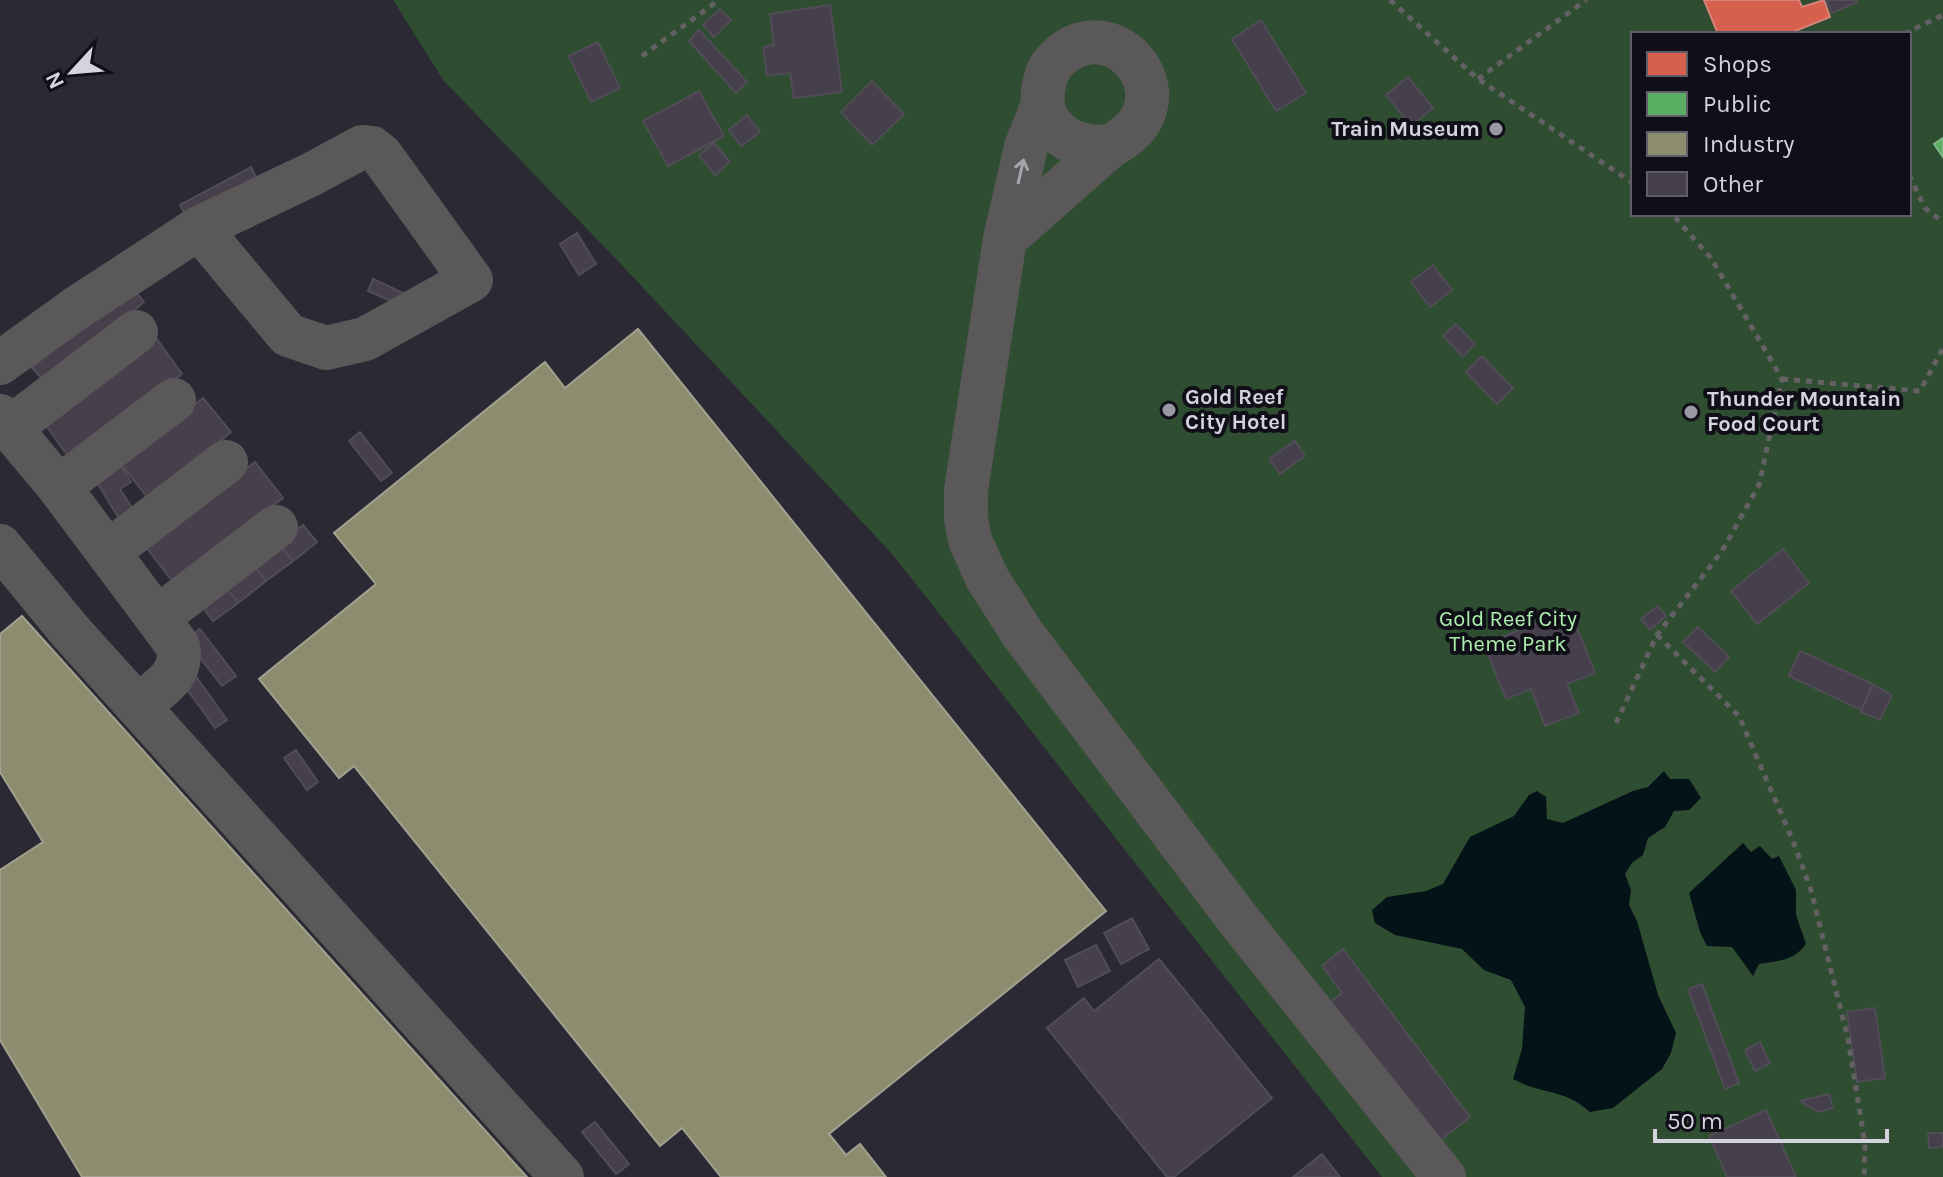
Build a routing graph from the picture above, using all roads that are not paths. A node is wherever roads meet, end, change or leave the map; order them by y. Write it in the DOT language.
graph roads {
  1 [pos="1043,104"];
  2 [pos="1110,146"];
  3 [pos="199,228"];
  4 [pos="1005,239"];
  5 [pos="136,332"];
  6 [pos="0,363"];
  7 [pos="174,400"];
  8 [pos="5,422"];
  9 [pos="226,462"];
  10 [pos="59,487"];
  11 [pos="276,527"];
  12 [pos="0,546"];
  13 [pos="108,552"];
  14 [pos="157,618"];
  15 [pos="138,706"];
  16 [pos="562,1177"];
  17 [pos="1444,1177"];
  1 -- 2 [label="lane"];
  1 -- 2 [label="lane"];
  4 -- 1 [label="lane, one-way"];
  2 -- 4 [label="lane"];
  3 -- 3 [label="lane"];
  3 -- 6 [label="lane"];
  4 -- 17 [label="lane"];
  5 -- 8 [label="lane"];
  7 -- 10 [label="lane"];
  8 -- 10 [label="lane"];
  9 -- 13 [label="lane"];
  10 -- 13 [label="lane"];
  11 -- 14 [label="lane"];
  12 -- 15 [label="lane"];
  13 -- 14 [label="lane"];
  14 -- 15 [label="lane"];
  15 -- 16 [label="lane"];
}
